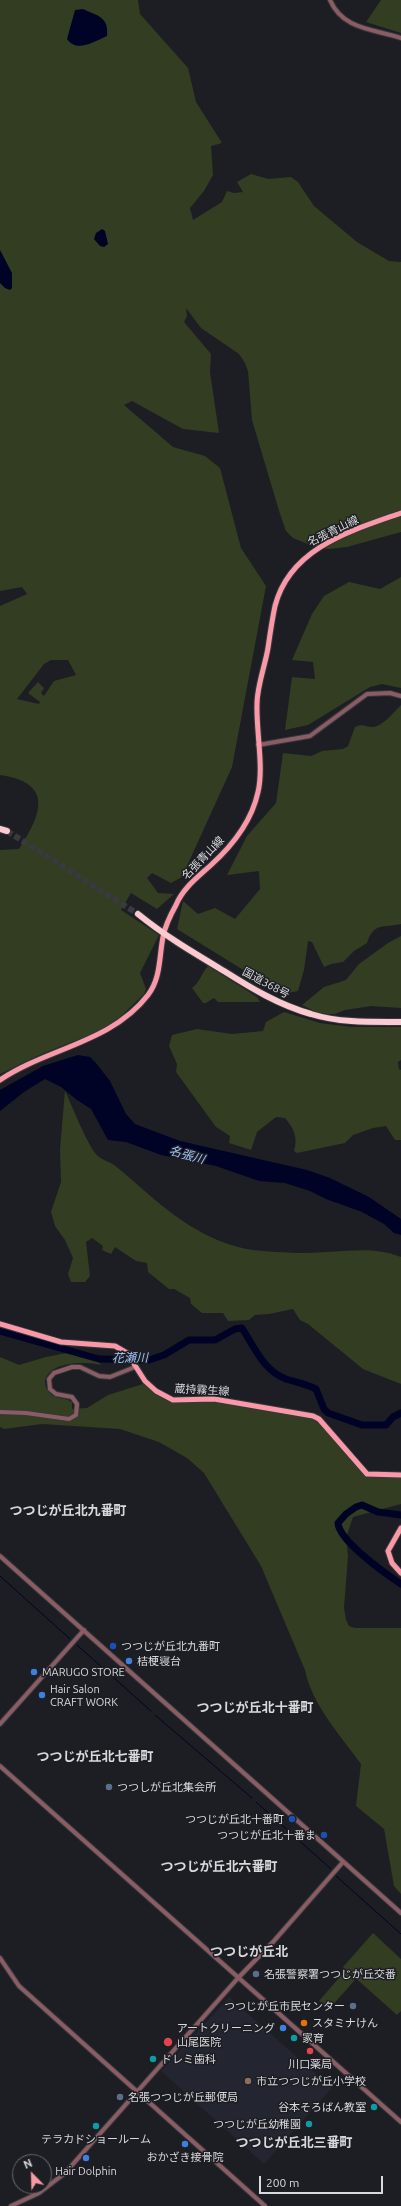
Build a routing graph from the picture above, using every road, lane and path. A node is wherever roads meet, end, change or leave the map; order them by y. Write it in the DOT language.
graph roads {
  1 [pos="330,0"];
  2 [pos="401,38"];
  3 [pos="401,513"];
  4 [pos="401,696"];
  5 [pos="258,745"];
  6 [pos="0,829"];
  7 [pos="7,831"];
  8 [pos="138,914"];
  9 [pos="163,935"];
  10 [pos="401,1022"];
  11 [pos="0,1080"];
  12 [pos="0,1324"];
  13 [pos="135,1367"];
  14 [pos="0,1412"];
  15 [pos="401,1475"];
  16 [pos="401,1528"];
  17 [pos="0,1556"];
  18 [pos="401,1573"];
  19 [pos="84,1630"];
  20 [pos="0,1724"];
  21 [pos="0,1766"];
  22 [pos="343,1862"];
  23 [pos="401,1913"];
  24 [pos="0,1958"];
  25 [pos="238,1978"];
  26 [pos="137,2092"];
  27 [pos="401,2122"];
  28 [pos="11,2206"];
  29 [pos="265,2206"];
  1 -- 2 [label="street"];
  3 -- 5 [label="main road, 名張青山線"];
  4 -- 5 [label="street"];
  5 -- 9 [label="main road, 名張青山線"];
  6 -- 7 [label="highway"];
  8 -- 9 [label="highway, 国道368号"];
  9 -- 10 [label="highway, 国道368号"];
  9 -- 11 [label="main road, 名張青山線"];
  12 -- 13 [label="main road, 蔵持霧生線"];
  13 -- 14 [label="street"];
  13 -- 15 [label="main road, 蔵持霧生線"];
  16 -- 18 [label="main road"];
  17 -- 19 [label="street"];
  19 -- 20 [label="street"];
  19 -- 22 [label="street"];
  21 -- 25 [label="street"];
  22 -- 23 [label="street"];
  22 -- 25 [label="street"];
  24 -- 26 [label="street"];
  25 -- 26 [label="street"];
  25 -- 27 [label="street"];
  26 -- 28 [label="street"];
  26 -- 29 [label="street"];
}
